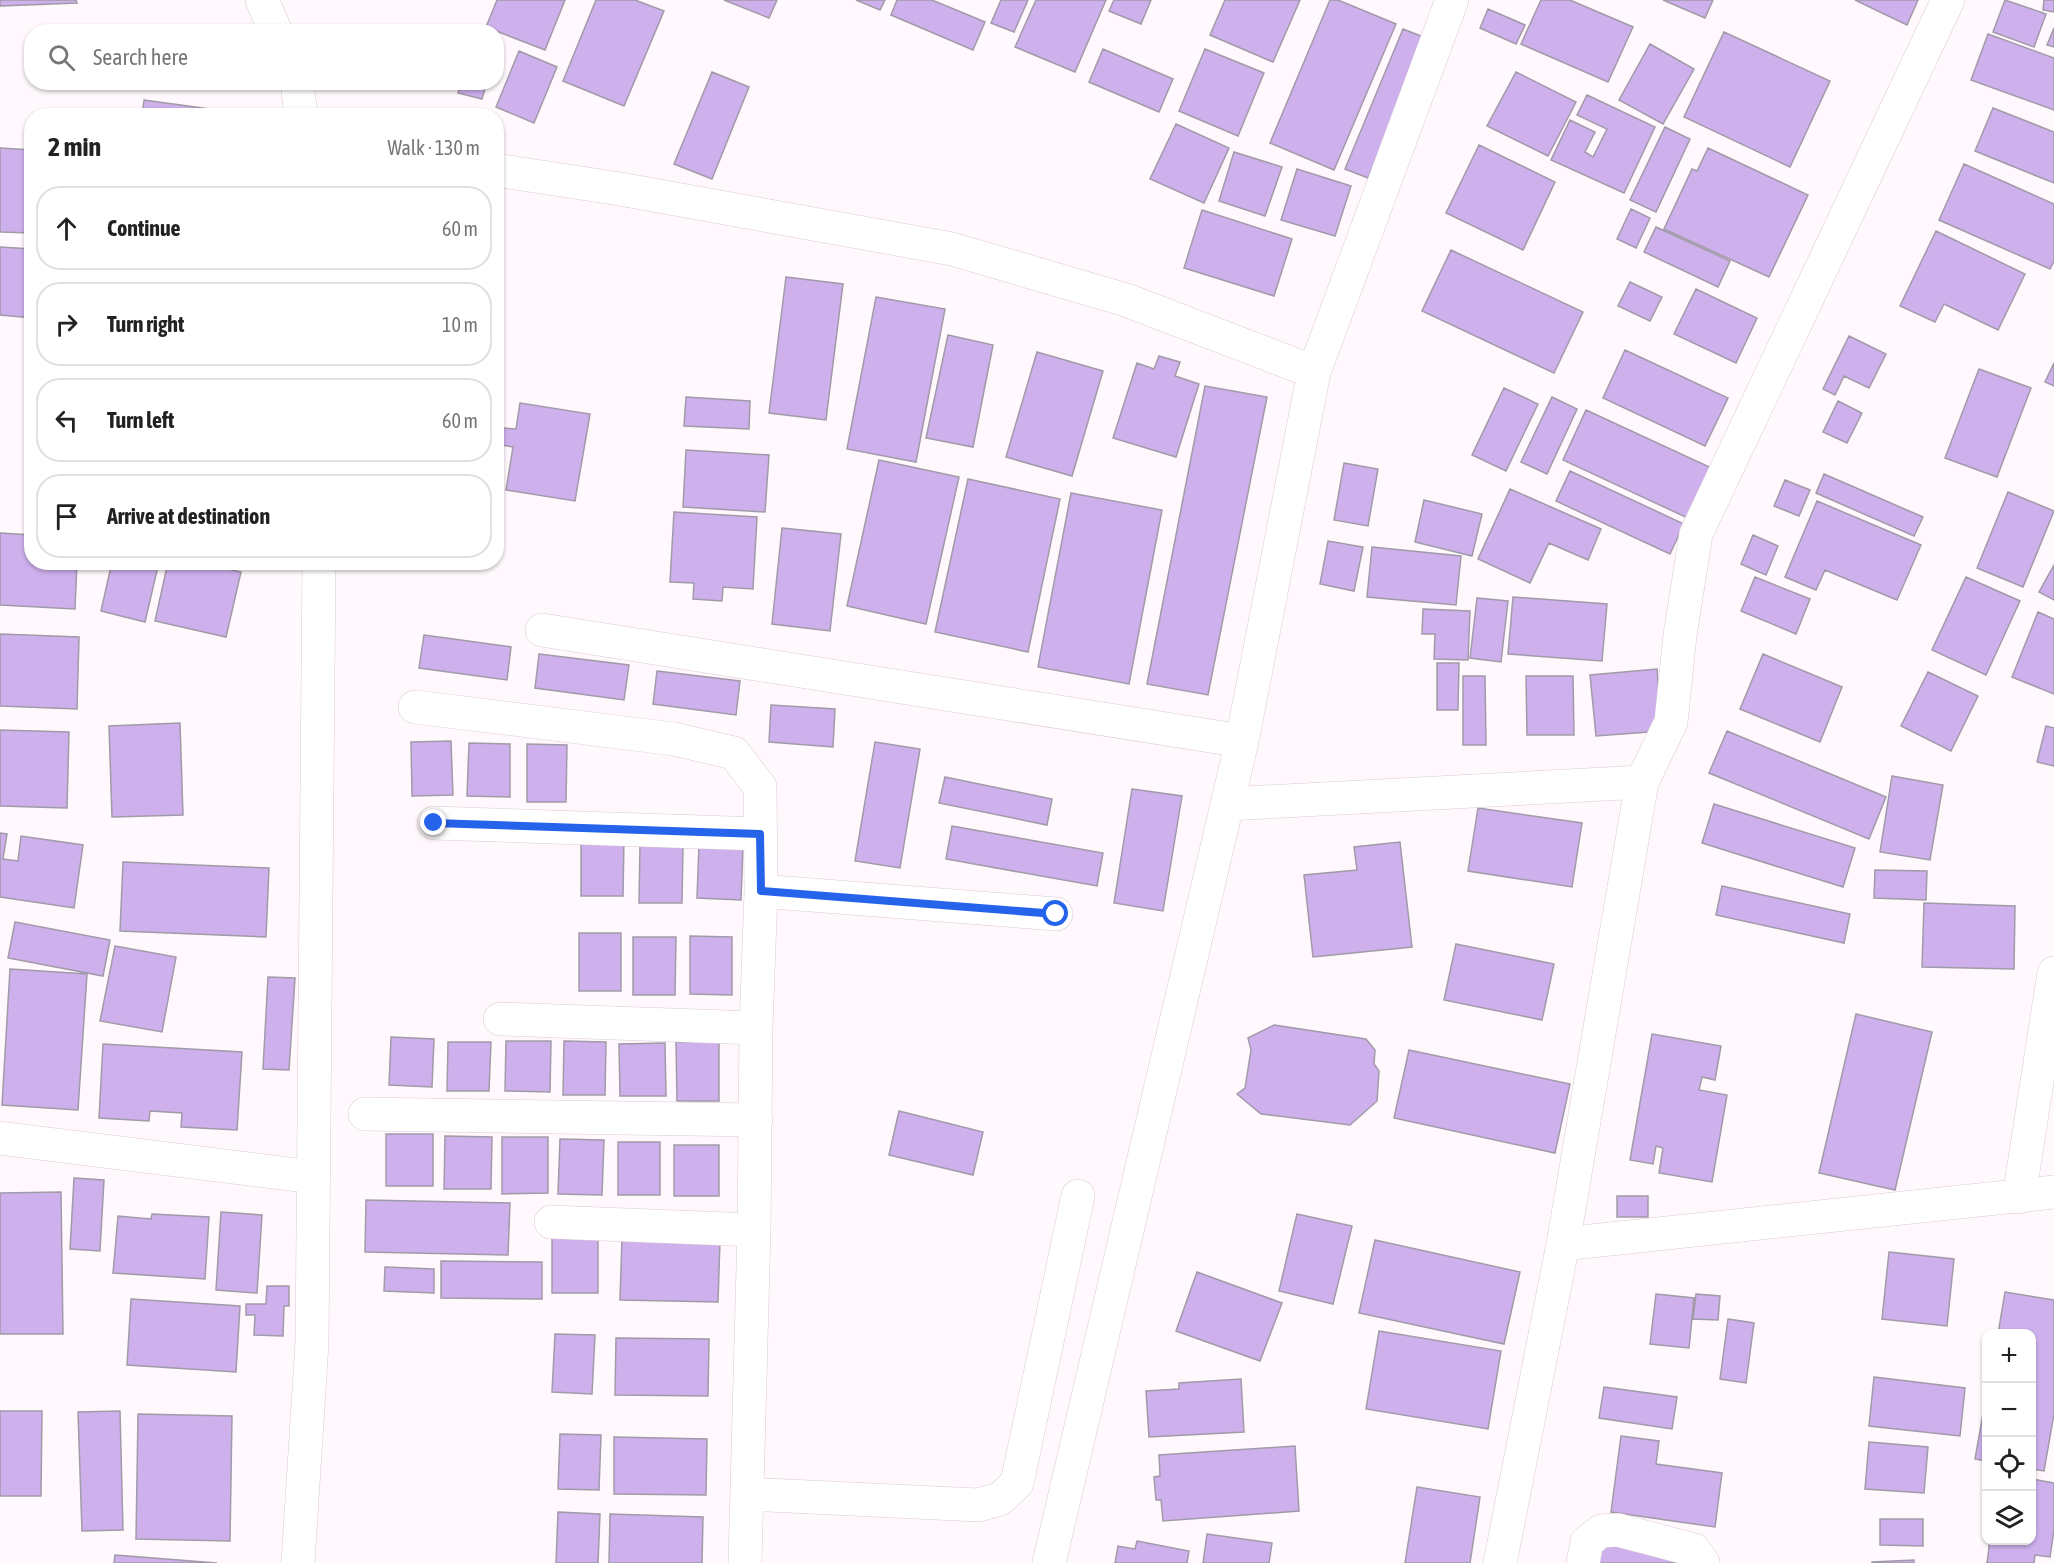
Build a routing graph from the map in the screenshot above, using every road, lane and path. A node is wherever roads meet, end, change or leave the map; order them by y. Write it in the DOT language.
graph roads {
  1 [pos="262,0"];
  2 [pos="1452,0"];
  3 [pos="1948,0"];
  4 [pos="272,24"];
  5 [pos="298,90"];
  6 [pos="300,108"];
  7 [pos="504,171"];
  8 [pos="1314,372"];
  9 [pos="319,570"];
  10 [pos="542,630"];
  11 [pos="415,707"];
  12 [pos="1242,741"];
  13 [pos="1642,782"];
  14 [pos="1227,804"];
  15 [pos="434,823"];
  16 [pos="760,834"];
  17 [pos="761,891"];
  18 [pos="1056,914"];
  19 [pos="2054,973"];
  20 [pos="500,1019"];
  21 [pos="756,1028"];
  22 [pos="365,1114"];
  23 [pos="756,1120"];
  24 [pos="0,1138"];
  25 [pos="313,1177"];
  26 [pos="2054,1192"];
  27 [pos="1078,1196"];
  28 [pos="2019,1197"];
  29 [pos="551,1222"];
  30 [pos="754,1230"];
  31 [pos="1563,1244"];
  32 [pos="747,1494"];
  33 [pos="298,1563"];
  34 [pos="745,1563"];
  35 [pos="1049,1563"];
  36 [pos="1500,1563"];
  37 [pos="1583,1563"];
  38 [pos="1703,1563"];
  1 -- 4 [label="street"];
  2 -- 8 [label="street"];
  3 -- 13 [label="street"];
  5 -- 6 [label="street"];
  7 -- 8 [label="street"];
  8 -- 12 [label="street"];
  9 -- 25 [label="street"];
  10 -- 12 [label="street"];
  11 -- 16 [label="street"];
  12 -- 14 [label="street"];
  13 -- 14 [label="street"];
  13 -- 31 [label="street"];
  14 -- 35 [label="street"];
  15 -- 16 [label="street"];
  16 -- 17 [label="street"];
  17 -- 18 [label="street"];
  17 -- 21 [label="street"];
  19 -- 28 [label="street"];
  20 -- 21 [label="street"];
  21 -- 23 [label="street"];
  22 -- 23 [label="street"];
  23 -- 30 [label="street"];
  24 -- 25 [label="street"];
  25 -- 33 [label="street"];
  26 -- 28 [label="street"];
  27 -- 32 [label="street"];
  28 -- 31 [label="street"];
  29 -- 30 [label="street"];
  30 -- 32 [label="street"];
  31 -- 36 [label="street"];
  32 -- 34 [label="street"];
  37 -- 38 [label="street"];
}
